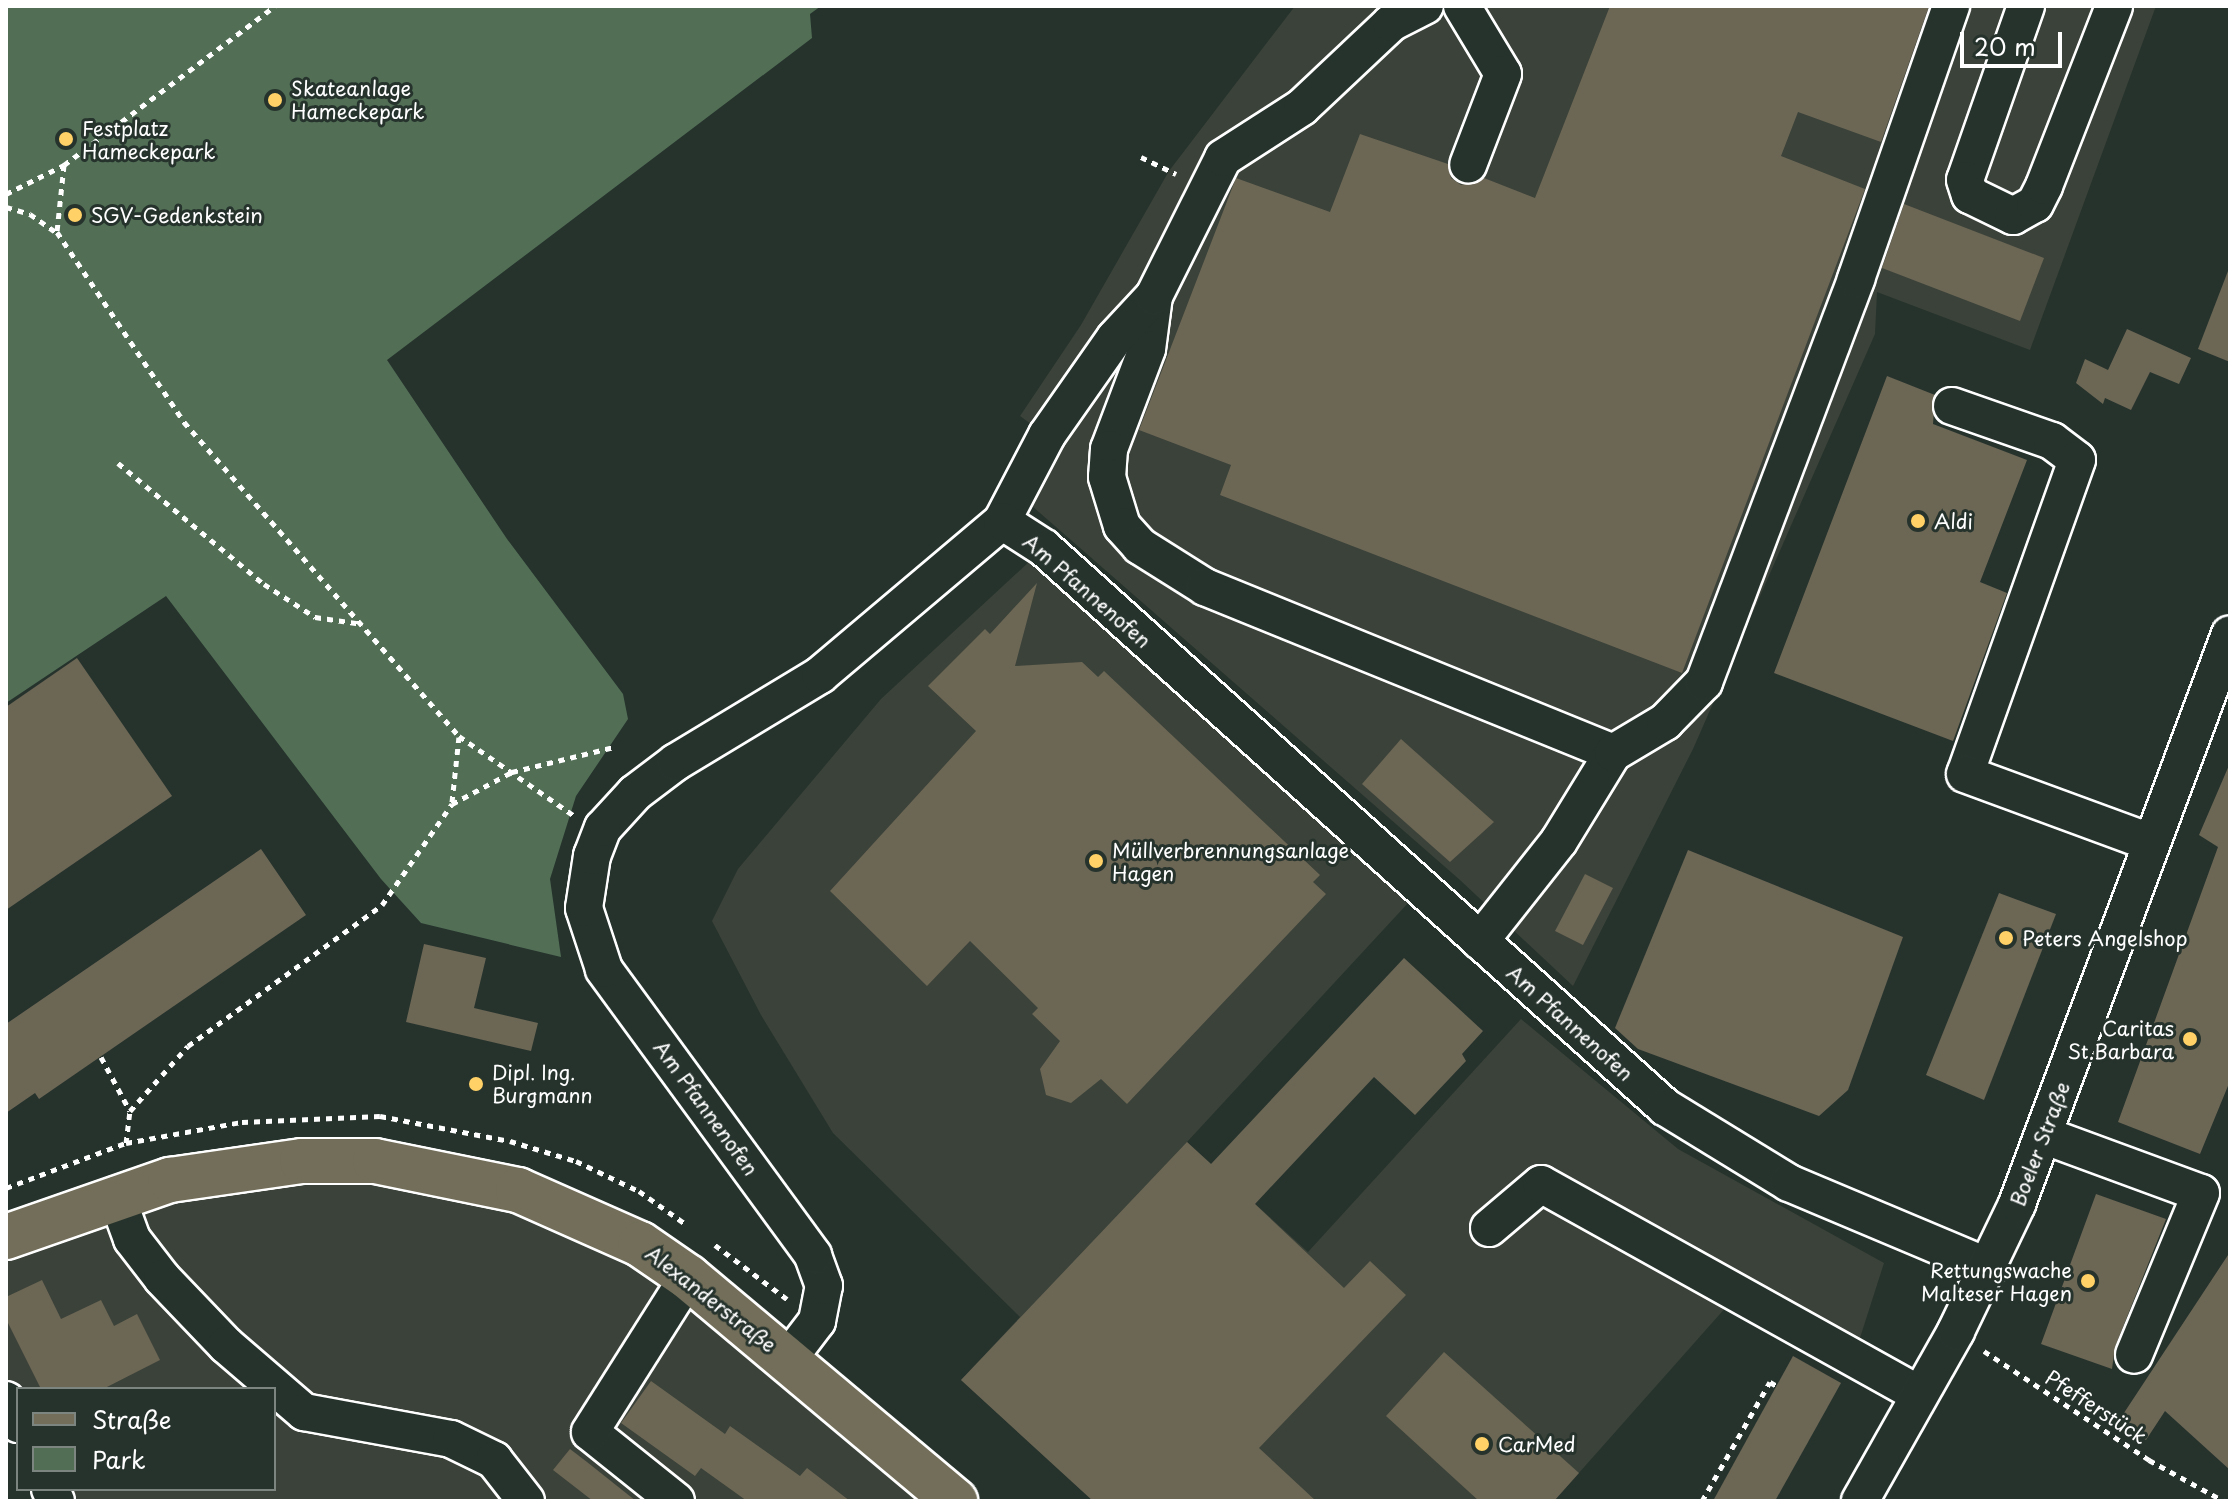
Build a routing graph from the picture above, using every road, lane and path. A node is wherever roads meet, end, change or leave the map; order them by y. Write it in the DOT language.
graph roads {
  1 [pos="275,6"];
  2 [pos="1425,6"];
  3 [pos="1462,6"];
  4 [pos="1951,6"];
  5 [pos="2026,6"];
  6 [pos="2114,6"];
  7 [pos="1389,14"];
  8 [pos="220,49"];
  9 [pos="225,55"];
  10 [pos="64,165"];
  11 [pos="1468,165"];
  12 [pos="6,194"];
  13 [pos="6,207"];
  14 [pos="57,232"];
  15 [pos="1154,296"];
  16 [pos="1952,406"];
  17 [pos="118,463"];
  18 [pos="1002,521"];
  19 [pos="362,624"];
  20 [pos="2230,634"];
  21 [pos="459,736"];
  22 [pos="614,747"];
  23 [pos="1613,753"];
  24 [pos="512,772"];
  25 [pos="452,804"];
  26 [pos="603,828"];
  27 [pos="2150,842"];
  28 [pos="1480,941"];
  29 [pos="101,1057"];
  30 [pos="130,1111"];
  31 [pos="2043,1135"];
  32 [pos="6,1188"];
  33 [pos="116,1195"];
  34 [pos="1489,1228"];
  35 [pos="6,1237"];
  36 [pos="1989,1267"];
  37 [pos="688,1277"];
  38 [pos="1956,1331"];
  39 [pos="2134,1355"];
  40 [pos="788,1359"];
  41 [pos="1777,1386"];
  42 [pos="275,1387"];
  43 [pos="276,1388"];
  44 [pos="1919,1394"];
  45 [pos="6,1400"];
  46 [pos="16,1420"];
  47 [pos="526,1501"];
  48 [pos="676,1501"];
  49 [pos="955,1501"];
  50 [pos="1702,1501"];
  51 [pos="1860,1501"];
  52 [pos="2224,1501"];
  1 -- 8 [label="path"];
  2 -- 7 [label="street"];
  3 -- 11 [label="street"];
  4 -- 23 [label="street"];
  5 -- 6 [label="street"];
  7 -- 15 [label="street"];
  8 -- 9 [label="path"];
  8 -- 10 [label="path"];
  10 -- 12 [label="path"];
  10 -- 14 [label="path"];
  13 -- 14 [label="path"];
  14 -- 19 [label="path"];
  15 -- 18 [label="street"];
  15 -- 23 [label="street"];
  16 -- 27 [label="street"];
  17 -- 19 [label="path"];
  18 -- 26 [label="street, Am Pfannenofen"];
  18 -- 28 [label="street, Am Pfannenofen"];
  19 -- 21 [label="path"];
  20 -- 27 [label="street, Boeler Straße"];
  21 -- 24 [label="path"];
  21 -- 25 [label="path"];
  22 -- 24 [label="path"];
  23 -- 28 [label="street"];
  24 -- 25 [label="path"];
  24 -- 26 [label="path"];
  25 -- 30 [label="path"];
  26 -- 40 [label="street, Am Pfannenofen"];
  27 -- 31 [label="street, Boeler Straße"];
  28 -- 36 [label="street, Am Pfannenofen"];
  29 -- 30 [label="path"];
  30 -- 32 [label="path"];
  31 -- 36 [label="street, Boeler Straße"];
  31 -- 39 [label="street"];
  33 -- 35 [label="main road, Alexanderstraße"];
  33 -- 37 [label="main road, Alexanderstraße"];
  33 -- 42 [label="street"];
  34 -- 44 [label="street"];
  36 -- 38 [label="street, Boeler Straße"];
  37 -- 40 [label="main road, Alexanderstraße"];
  37 -- 48 [label="street"];
  38 -- 44 [label="street, Boeler Straße"];
  38 -- 52 [label="path, Pfefferstück"];
  40 -- 49 [label="main road, Alexanderstraße"];
  41 -- 50 [label="path"];
  43 -- 47 [label="street"];
  44 -- 51 [label="street, Boeler Straße"];
  45 -- 46 [label="street"];
}
